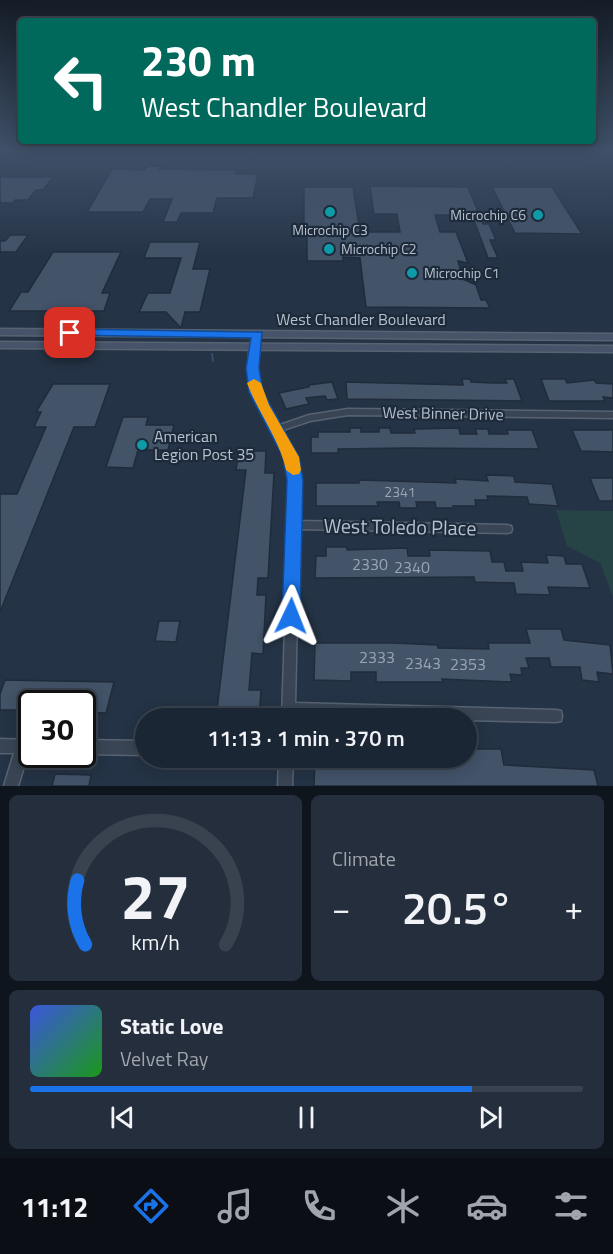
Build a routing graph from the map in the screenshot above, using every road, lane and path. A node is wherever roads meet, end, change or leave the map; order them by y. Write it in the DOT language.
graph roads {
  1 [pos="0,332"];
  2 [pos="257,334"];
  3 [pos="613,337"];
  4 [pos="0,345"];
  5 [pos="253,347"];
  6 [pos="613,349"];
  7 [pos="613,415"];
  8 [pos="276,429"];
  9 [pos="294,525"];
  10 [pos="507,529"];
  11 [pos="288,708"];
  12 [pos="477,715"];
  13 [pos="556,716"];
  14 [pos="0,746"];
  15 [pos="18,747"];
  16 [pos="96,747"];
  17 [pos="135,748"];
  18 [pos="18,768"];
  19 [pos="286,768"];
  20 [pos="11,786"];
  21 [pos="285,786"];
  1 -- 2 [label="main road, West Chandler Boulevard"];
  2 -- 3 [label="main road, West Chandler Boulevard"];
  2 -- 5 [label="street"];
  4 -- 5 [label="main road, West Chandler Boulevard"];
  5 -- 6 [label="main road, West Chandler Boulevard"];
  5 -- 8 [label="street"];
  7 -- 8 [label="street, West Binner Drive"];
  8 -- 9 [label="street"];
  9 -- 10 [label="street, West Toledo Place"];
  9 -- 11 [label="street"];
  12 -- 13 [label="street"];
  14 -- 15 [label="street"];
  16 -- 17 [label="street"];
  18 -- 20 [label="street"];
  19 -- 21 [label="street"];
}
